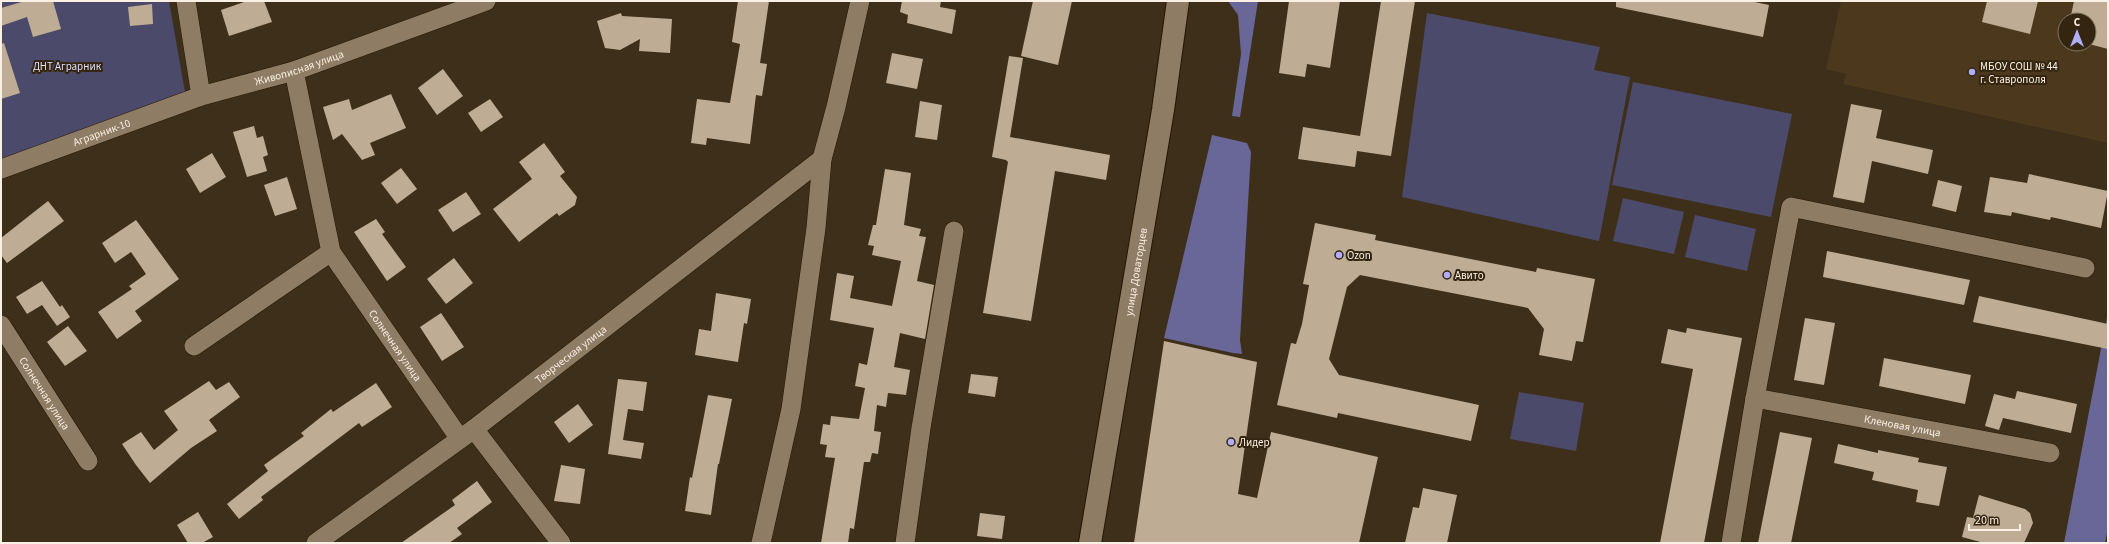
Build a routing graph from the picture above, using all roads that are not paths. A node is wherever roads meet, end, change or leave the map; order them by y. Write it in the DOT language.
graph roads {
  1 [pos="186,1"];
  2 [pos="860,1"];
  3 [pos="1178,1"];
  4 [pos="474,3"];
  5 [pos="294,71"];
  6 [pos="201,96"];
  7 [pos="822,159"];
  8 [pos="1,169"];
  9 [pos="954,231"];
  10 [pos="330,252"];
  11 [pos="2086,268"];
  12 [pos="1,325"];
  13 [pos="194,346"];
  14 [pos="1755,398"];
  15 [pos="467,434"];
  16 [pos="2050,454"];
  17 [pos="88,461"];
  18 [pos="316,543"];
  19 [pos="561,543"];
  20 [pos="761,543"];
  21 [pos="905,543"];
  22 [pos="1090,543"];
  23 [pos="1731,543"];
  1 -- 6 [label="street"];
  2 -- 7 [label="street"];
  3 -- 22 [label="main road, улица Доваторцев"];
  4 -- 5 [label="street, Живописная улица"];
  5 -- 6 [label="street, Живописная улица"];
  5 -- 10 [label="street, Солнечная улица"];
  6 -- 8 [label="street, Аграрник-10"];
  7 -- 15 [label="street, Творческая улица"];
  7 -- 20 [label="street"];
  9 -- 21 [label="street"];
  10 -- 13 [label="street"];
  10 -- 15 [label="street, Солнечная улица"];
  11 -- 14 [label="street"];
  12 -- 17 [label="street, Солнечная улица"];
  14 -- 16 [label="street, Кленовая улица"];
  14 -- 23 [label="street"];
  15 -- 18 [label="street, Творческая улица"];
  15 -- 19 [label="street, Солнечная улица"];
}
